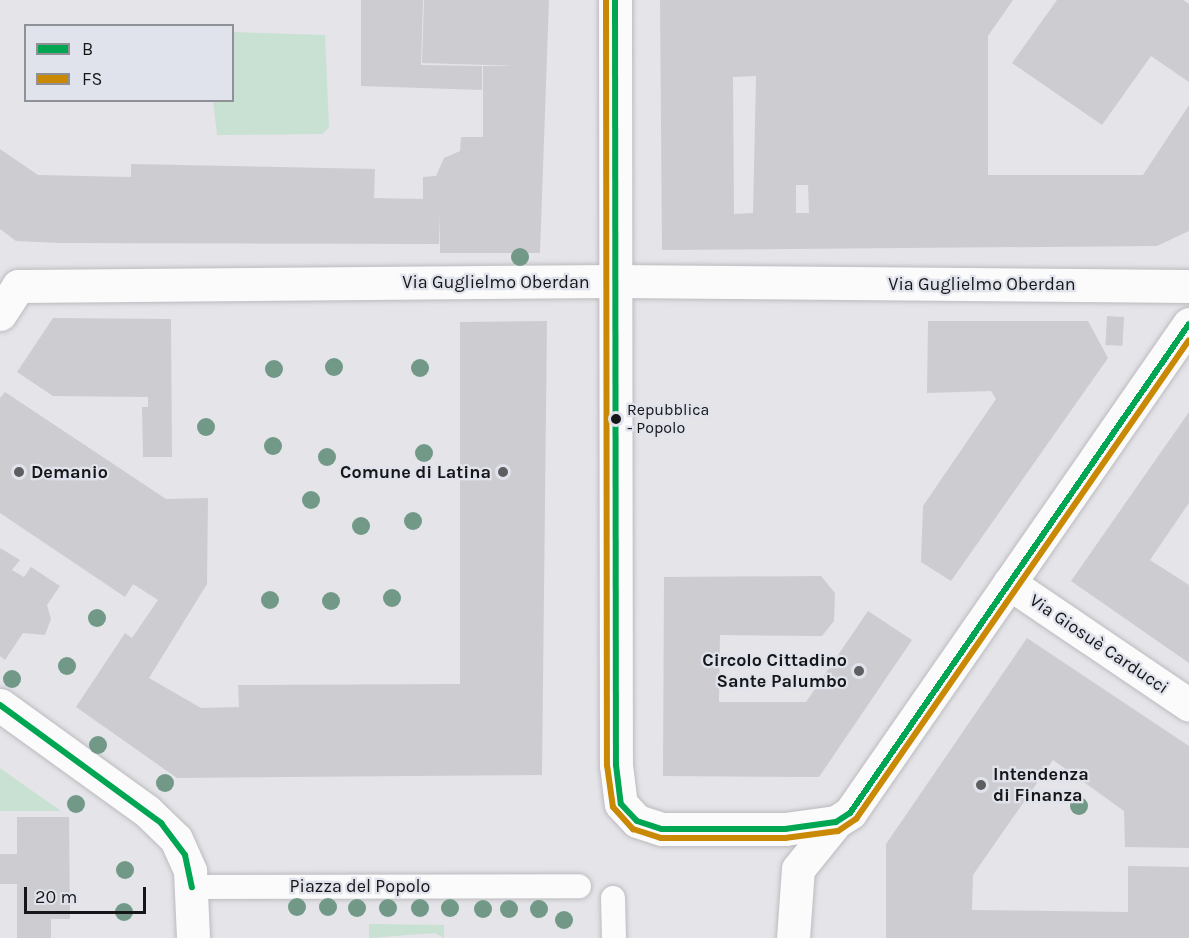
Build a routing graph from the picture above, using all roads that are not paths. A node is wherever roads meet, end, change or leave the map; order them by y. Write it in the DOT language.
graph roads {
  1 [pos="615,0"];
  2 [pos="9,280"];
  3 [pos="615,281"];
  4 [pos="1189,286"];
  5 [pos="0,314"];
  6 [pos="1189,324"];
  7 [pos="1009,583"];
  8 [pos="0,705"];
  9 [pos="1189,705"];
  10 [pos="836,822"];
  11 [pos="192,886"];
  12 [pos="579,886"];
  13 [pos="614,898"];
  14 [pos="193,938"];
  15 [pos="614,938"];
  16 [pos="793,938"];
  1 -- 3 [label="street"];
  2 -- 3 [label="street, Via Guglielmo Oberdan"];
  2 -- 5 [label="street"];
  3 -- 4 [label="street, Via Guglielmo Oberdan"];
  3 -- 10 [label="street"];
  6 -- 7 [label="street"];
  7 -- 9 [label="street, Via Giosuè Carducci"];
  7 -- 10 [label="street"];
  8 -- 11 [label="street"];
  10 -- 16 [label="street"];
  11 -- 12 [label="street, Piazza del Popolo"];
  11 -- 14 [label="street"];
  13 -- 15 [label="street"];
}
